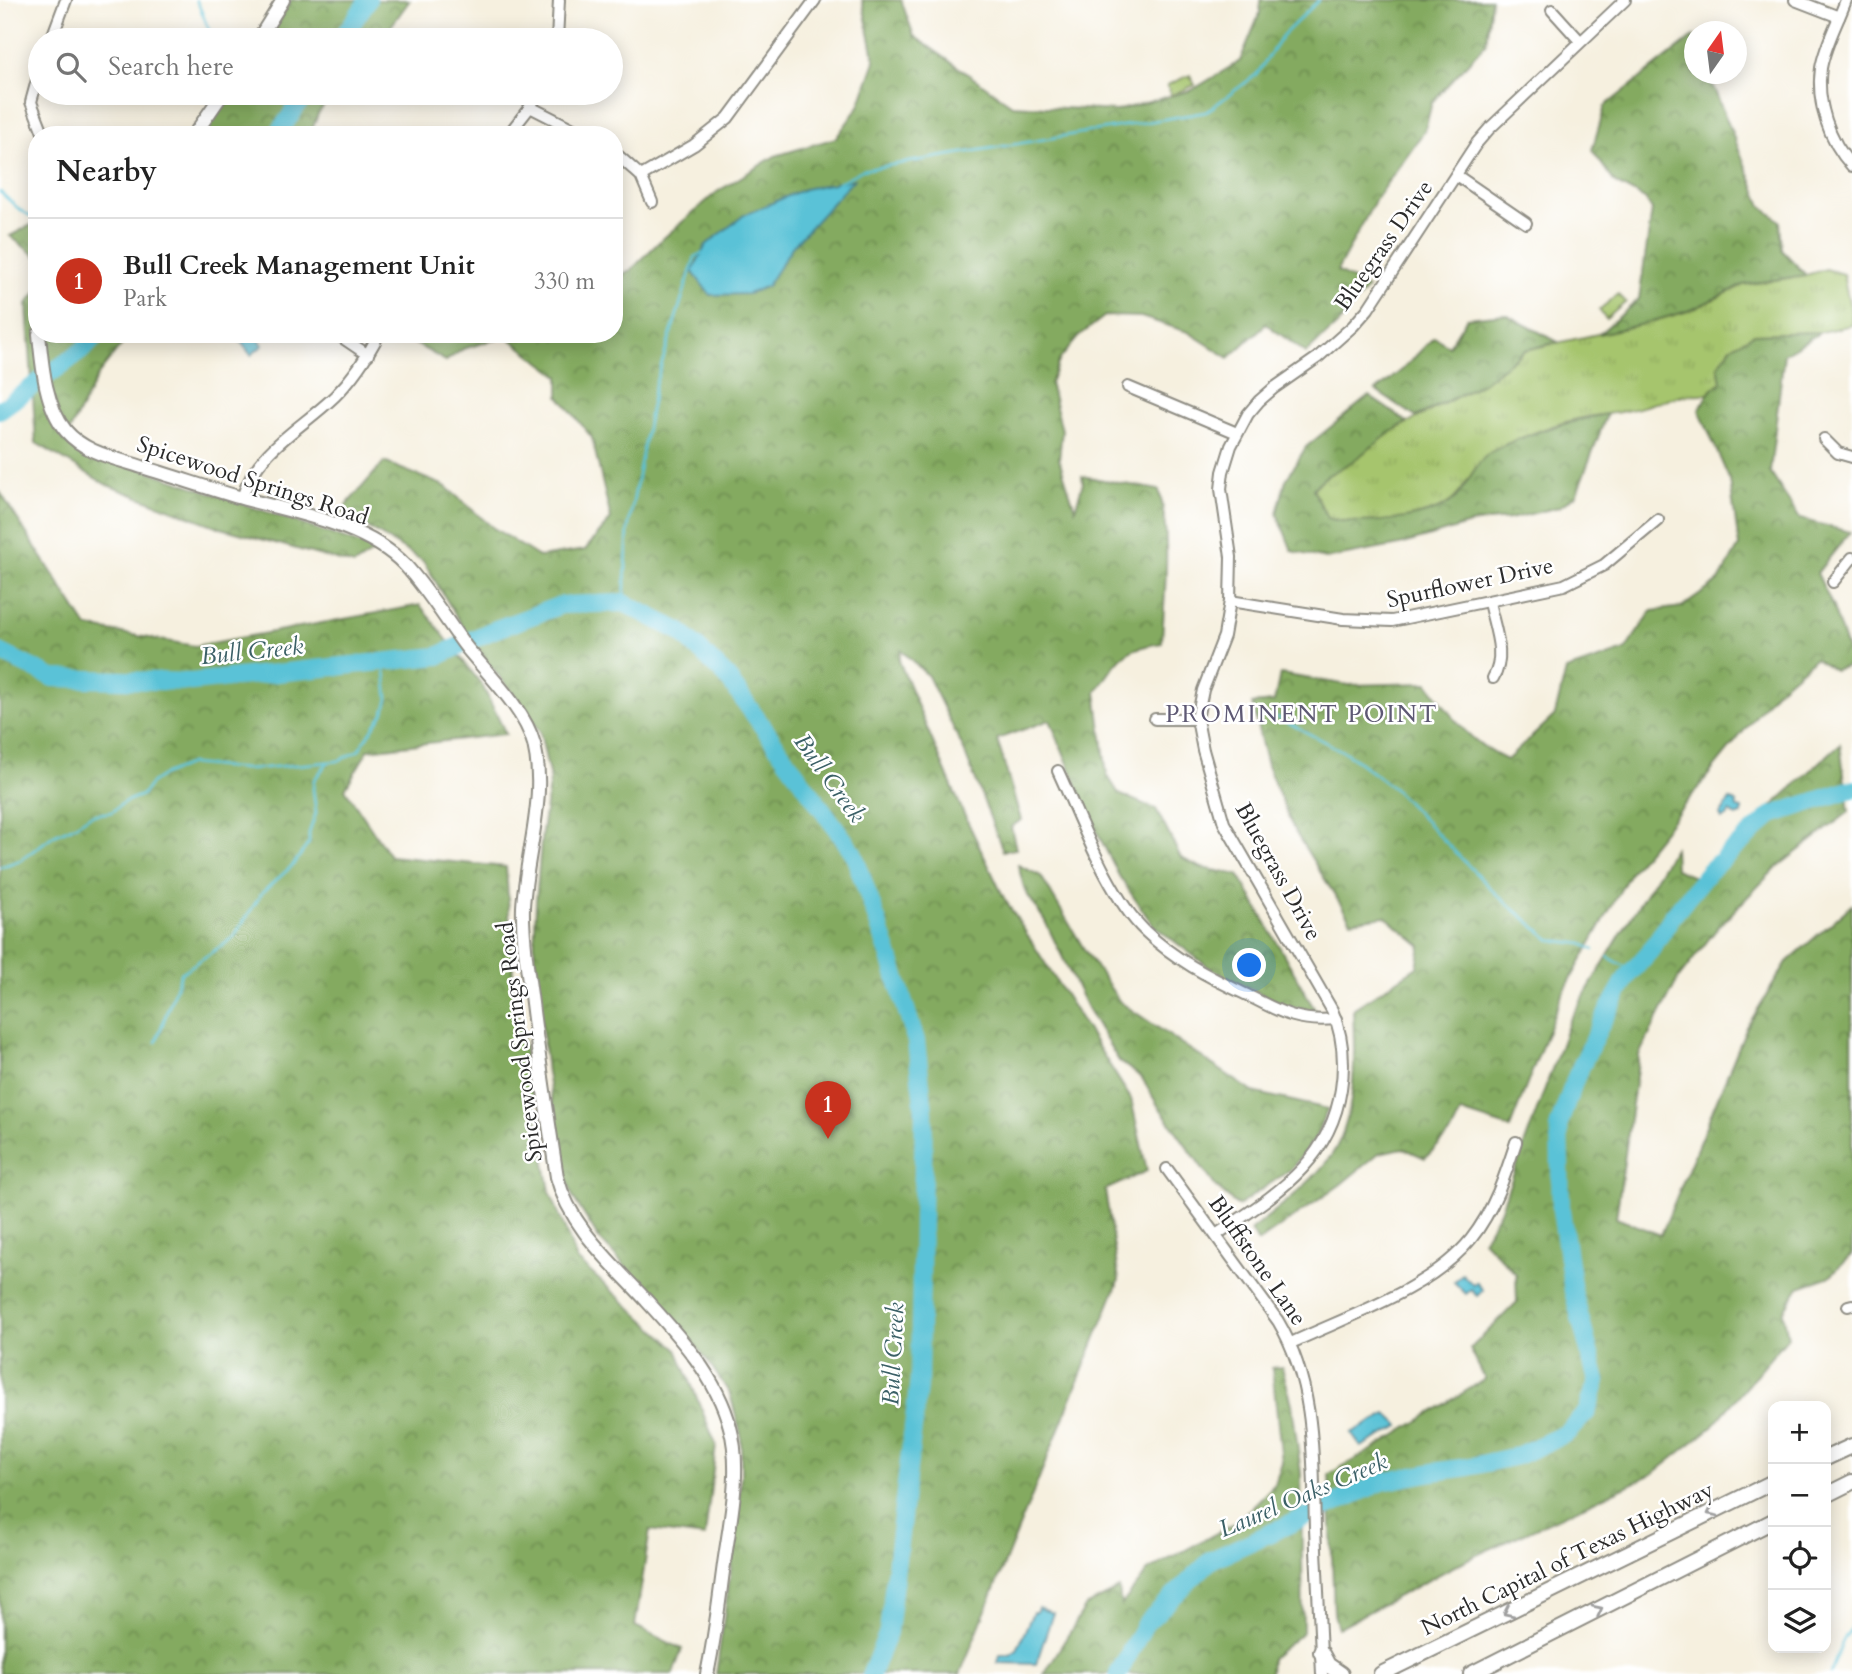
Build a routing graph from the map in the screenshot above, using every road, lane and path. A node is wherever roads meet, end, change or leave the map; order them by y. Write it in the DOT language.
graph roads {
  1 [pos="66,0"];
  2 [pos="283,0"];
  3 [pos="559,0"];
  4 [pos="815,0"];
  5 [pos="1625,0"];
  6 [pos="1795,0"];
  7 [pos="1846,0"];
  8 [pos="1552,10"];
  9 [pos="1839,17"];
  10 [pos="56,28"];
  11 [pos="266,28"];
  12 [pos="557,28"];
  13 [pos="1580,41"];
  14 [pos="32,105"];
  15 [pos="215,105"];
  16 [pos="530,107"];
  17 [pos="40,126"];
  18 [pos="200,126"];
  19 [pos="515,126"];
  20 [pos="567,126"];
  21 [pos="623,160"];
  22 [pos="1852,166"];
  23 [pos="1456,175"];
  24 [pos="640,176"];
  25 [pos="652,202"];
  26 [pos="1526,223"];
  27 [pos="40,343"];
  28 [pos="350,343"];
  29 [pos="374,343"];
  30 [pos="368,355"];
  31 [pos="1128,387"];
  32 [pos="1237,433"];
  33 [pos="1824,439"];
  34 [pos="1852,457"];
  35 [pos="242,498"];
  36 [pos="1658,520"];
  37 [pos="1852,558"];
  38 [pos="1833,582"];
  39 [pos="1230,601"];
  40 [pos="1489,602"];
  41 [pos="1493,678"];
  42 [pos="1156,719"];
  43 [pos="1197,719"];
  44 [pos="1058,771"];
  45 [pos="1336,1018"];
  46 [pos="1516,1142"];
  47 [pos="1167,1168"];
  48 [pos="1216,1235"];
  49 [pos="1291,1343"];
  50 [pos="1852,1446"];
  51 [pos="1831,1456"];
  52 [pos="1852,1482"];
  53 [pos="1768,1484"];
  54 [pos="1831,1492"];
  55 [pos="1768,1524"];
  56 [pos="1321,1652"];
  57 [pos="706,1674"];
  58 [pos="1322,1674"];
  59 [pos="1341,1674"];
  60 [pos="1381,1674"];
  61 [pos="1471,1674"];
  1 -- 10 [label="street"];
  2 -- 11 [label="main road"];
  3 -- 12 [label="street"];
  4 -- 24 [label="street"];
  5 -- 13 [label="street, Bluegrass Drive"];
  6 -- 9 [label="street"];
  7 -- 9 [label="street"];
  8 -- 13 [label="street"];
  9 -- 22 [label="street"];
  13 -- 23 [label="street, Bluegrass Drive"];
  14 -- 17 [label="street"];
  15 -- 18 [label="main road"];
  16 -- 19 [label="street"];
  16 -- 20 [label="street"];
  21 -- 24 [label="street"];
  23 -- 26 [label="street"];
  23 -- 32 [label="street, Bluegrass Drive"];
  24 -- 25 [label="street"];
  27 -- 35 [label="main road, Spicewood Springs Road"];
  28 -- 30 [label="street"];
  29 -- 30 [label="street"];
  30 -- 35 [label="street"];
  31 -- 32 [label="street"];
  32 -- 39 [label="street, Bluegrass Drive"];
  33 -- 34 [label="street"];
  35 -- 57 [label="main road, Spicewood Springs Road"];
  36 -- 40 [label="street, Spurflower Drive"];
  37 -- 38 [label="street"];
  39 -- 40 [label="street, Spurflower Drive"];
  39 -- 43 [label="street, Bluegrass Drive"];
  40 -- 41 [label="street"];
  42 -- 43 [label="street"];
  43 -- 45 [label="street, Bluegrass Drive"];
  44 -- 45 [label="street"];
  45 -- 48 [label="street, Bluegrass Drive"];
  46 -- 49 [label="street"];
  47 -- 48 [label="street, Bluffstone Lane"];
  48 -- 49 [label="street, Bluffstone Lane"];
  49 -- 56 [label="street, Bluffstone Lane"];
  50 -- 51 [label="highway"];
  52 -- 54 [label="highway"];
  53 -- 60 [label="highway, North Capital of Texas Highway, one-way"];
  61 -- 55 [label="highway, one-way"];
  56 -- 58 [label="street, Bluffstone Lane"];
  56 -- 59 [label="highway"];
}
